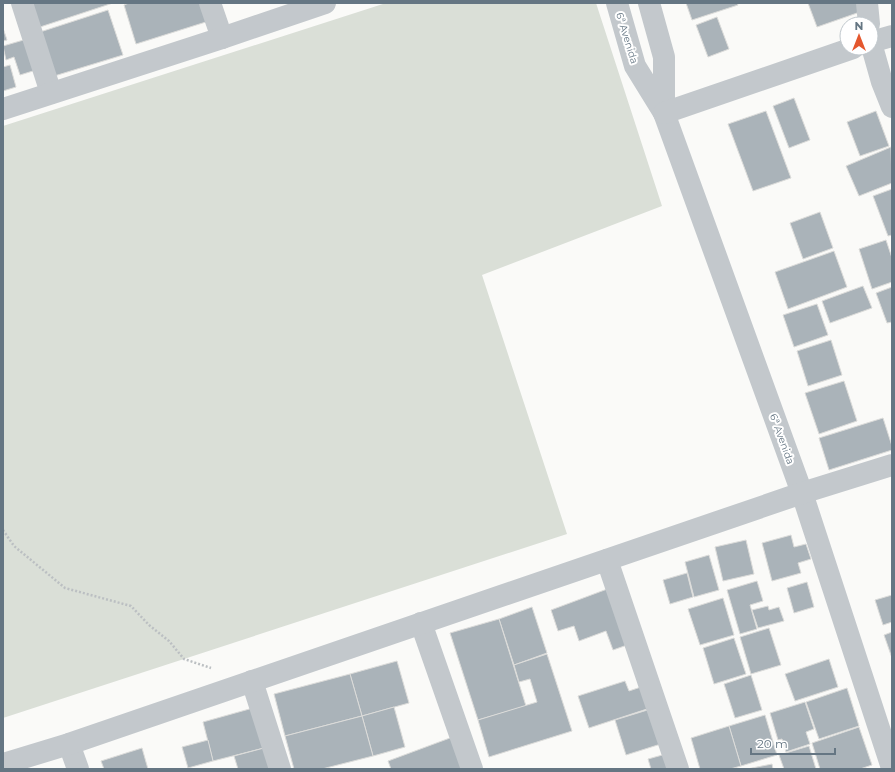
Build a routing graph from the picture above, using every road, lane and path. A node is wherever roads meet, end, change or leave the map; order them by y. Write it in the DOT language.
graph roads {
  1 [pos="22,3"];
  2 [pos="210,3"];
  3 [pos="325,3"];
  4 [pos="617,3"];
  5 [pos="649,3"];
  6 [pos="867,3"];
  7 [pos="868,16"];
  8 [pos="892,36"];
  9 [pos="222,38"];
  10 [pos="879,40"];
  11 [pos="839,53"];
  12 [pos="875,56"];
  13 [pos="51,93"];
  14 [pos="892,107"];
  15 [pos="3,109"];
  16 [pos="664,113"];
  17 [pos="892,465"];
  18 [pos="802,493"];
  19 [pos="3,530"];
  20 [pos="607,560"];
  21 [pos="421,623"];
  22 [pos="252,681"];
  23 [pos="69,744"];
  24 [pos="3,764"];
  25 [pos="892,768"];
  26 [pos="78,769"];
  27 [pos="280,769"];
  28 [pos="472,769"];
  29 [pos="678,769"];
  1 -- 13 [label="street"];
  2 -- 9 [label="street"];
  3 -- 9 [label="street"];
  4 -- 16 [label="street, 6ª Avenida"];
  5 -- 16 [label="street, 6ª Avenida"];
  6 -- 7 [label="street"];
  8 -- 10 [label="street"];
  9 -- 13 [label="street"];
  11 -- 16 [label="street"];
  12 -- 14 [label="street"];
  13 -- 15 [label="street"];
  16 -- 18 [label="street, 6ª Avenida"];
  17 -- 18 [label="street"];
  18 -- 20 [label="street"];
  18 -- 25 [label="street, 6ª Avenida"];
  19 -- 22 [label="path"];
  20 -- 21 [label="street"];
  20 -- 29 [label="street"];
  21 -- 22 [label="street"];
  21 -- 28 [label="street"];
  22 -- 23 [label="street"];
  22 -- 27 [label="street"];
  23 -- 24 [label="street"];
  23 -- 26 [label="street"];
}
